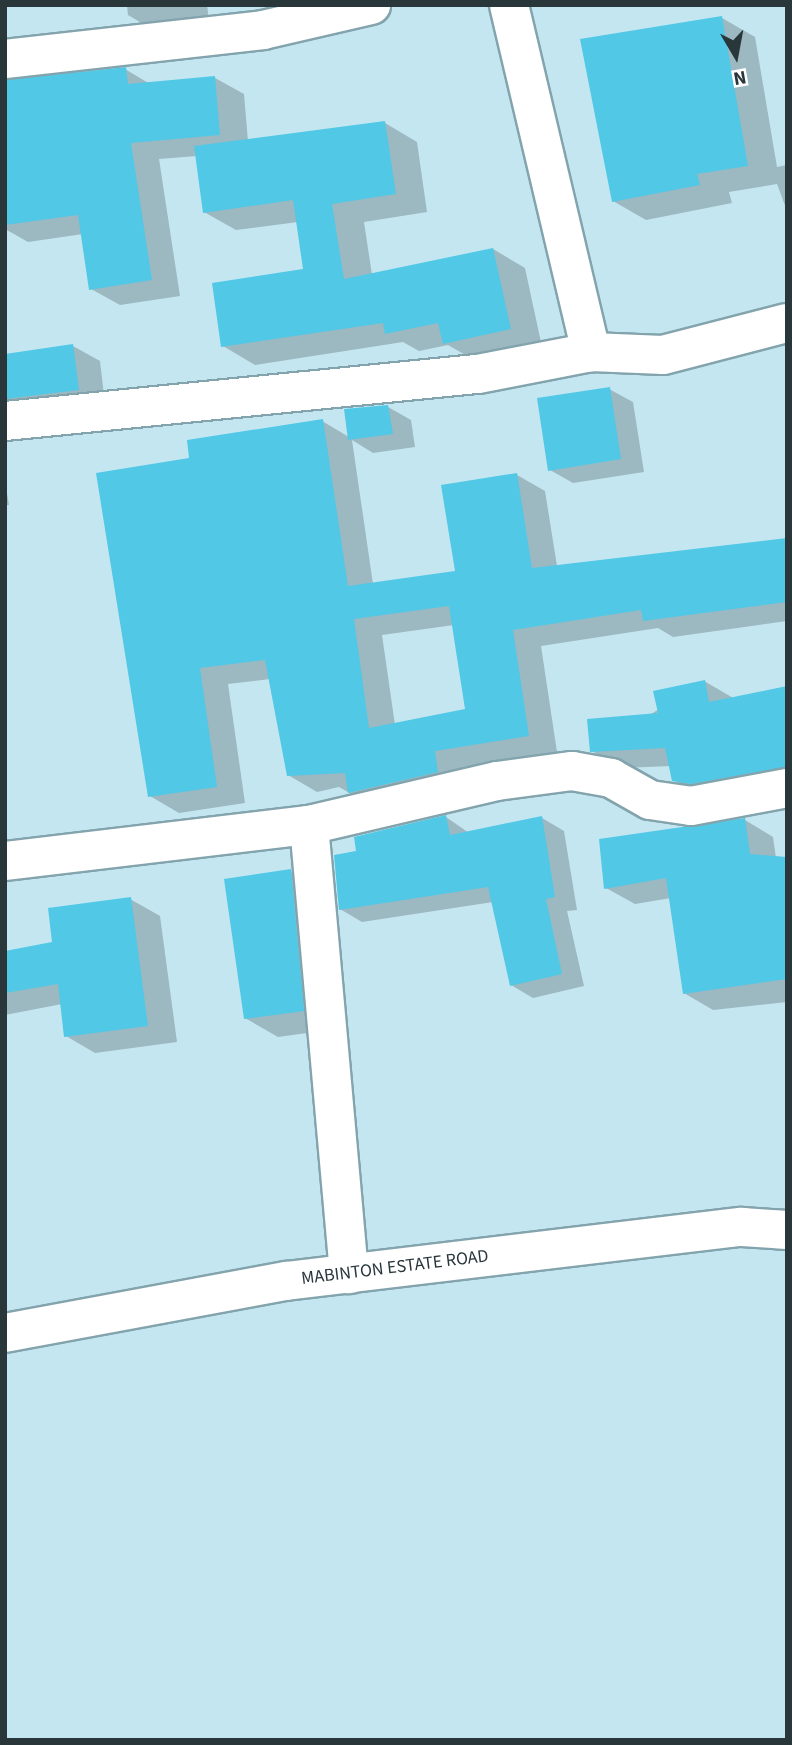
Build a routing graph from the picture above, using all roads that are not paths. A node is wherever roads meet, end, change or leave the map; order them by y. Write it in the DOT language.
graph roads {
  1 [pos="371,5"];
  2 [pos="509,5"];
  3 [pos="5,59"];
  4 [pos="787,323"];
  5 [pos="591,352"];
  6 [pos="5,421"];
  7 [pos="787,788"];
  8 [pos="309,825"];
  9 [pos="5,861"];
  10 [pos="787,1230"];
  11 [pos="349,1274"];
  12 [pos="5,1333"];
  1 -- 3 [label="street"];
  2 -- 5 [label="street"];
  4 -- 5 [label="street"];
  5 -- 6 [label="street"];
  7 -- 8 [label="street"];
  8 -- 9 [label="street"];
  8 -- 11 [label="street"];
  10 -- 11 [label="street, MABINTON ESTATE ROAD"];
  11 -- 12 [label="street, MABINTON ESTATE ROAD"];
}
